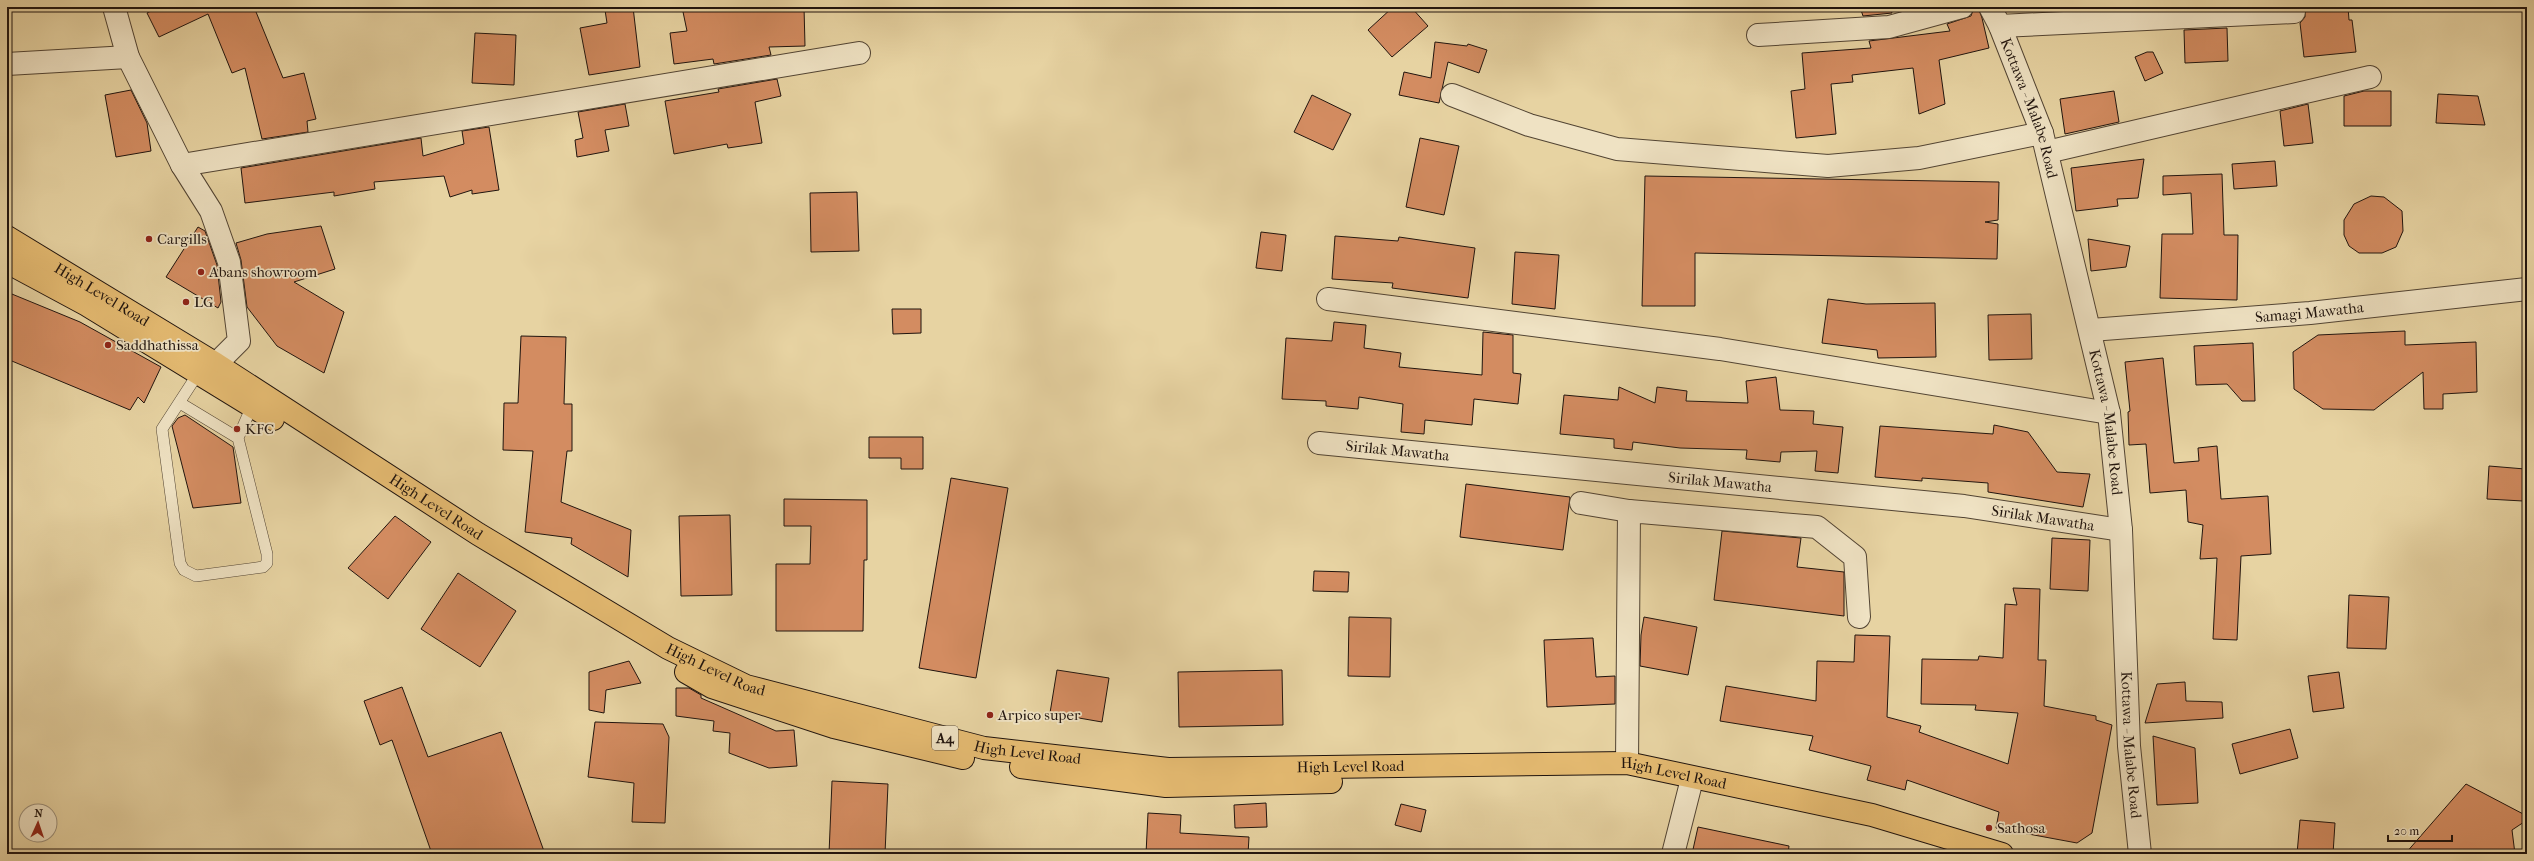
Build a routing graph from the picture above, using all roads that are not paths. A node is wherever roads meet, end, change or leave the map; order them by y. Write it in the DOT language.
graph roads {
  1 [pos="114,7"];
  2 [pos="1962,7"];
  3 [pos="1990,7"];
  4 [pos="2294,12"];
  5 [pos="2000,26"];
  6 [pos="1758,35"];
  7 [pos="859,54"];
  8 [pos="128,57"];
  9 [pos="7,64"];
  10 [pos="2370,78"];
  11 [pos="1452,95"];
  12 [pos="2045,142"];
  13 [pos="182,164"];
  14 [pos="7,237"];
  15 [pos="7,262"];
  16 [pos="2527,289"];
  17 [pos="1328,298"];
  18 [pos="2091,330"];
  19 [pos="207,368"];
  20 [pos="180,403"];
  21 [pos="252,406"];
  22 [pos="2109,413"];
  23 [pos="238,438"];
  24 [pos="1319,443"];
  25 [pos="1581,503"];
  26 [pos="1629,511"];
  27 [pos="2122,530"];
  28 [pos="1859,617"];
  29 [pos="1627,763"];
  30 [pos="1167,777"];
  31 [pos="1690,787"];
  32 [pos="1674,854"];
  33 [pos="1953,854"];
  34 [pos="2002,854"];
  35 [pos="2140,854"];
  1 -- 8 [label="street"];
  2 -- 6 [label="street"];
  3 -- 5 [label="street, Kottawa - Malabe Road"];
  4 -- 5 [label="street"];
  5 -- 12 [label="street, Kottawa - Malabe Road"];
  7 -- 13 [label="street"];
  8 -- 9 [label="street"];
  8 -- 13 [label="street"];
  10 -- 12 [label="street"];
  11 -- 12 [label="street"];
  12 -- 18 [label="street, Kottawa - Malabe Road"];
  13 -- 19 [label="street"];
  14 -- 19 [label="highway, High Level Road / A4"];
  15 -- 19 [label="highway, High Level Road / A4"];
  16 -- 18 [label="street, Samagi Mawatha"];
  17 -- 22 [label="street"];
  18 -- 22 [label="street, Kottawa - Malabe Road"];
  19 -- 20 [label="lane"];
  19 -- 21 [label="highway, High Level Road / A4"];
  19 -- 30 [label="highway, High Level Road / A4"];
  20 -- 23 [label="lane"];
  20 -- 23 [label="lane"];
  21 -- 23 [label="lane"];
  21 -- 30 [label="highway, High Level Road / A4"];
  22 -- 27 [label="street, Kottawa - Malabe Road"];
  24 -- 27 [label="street, Sirilak Mawatha"];
  25 -- 26 [label="street"];
  26 -- 28 [label="street"];
  26 -- 29 [label="street"];
  27 -- 35 [label="street, Kottawa - Malabe Road"];
  29 -- 30 [label="highway, High Level Road / A4"];
  29 -- 34 [label="highway, High Level Road / A4"];
  30 -- 31 [label="highway, High Level Road / A4"];
  31 -- 32 [label="street"];
  31 -- 33 [label="highway, High Level Road / A4"];
}
